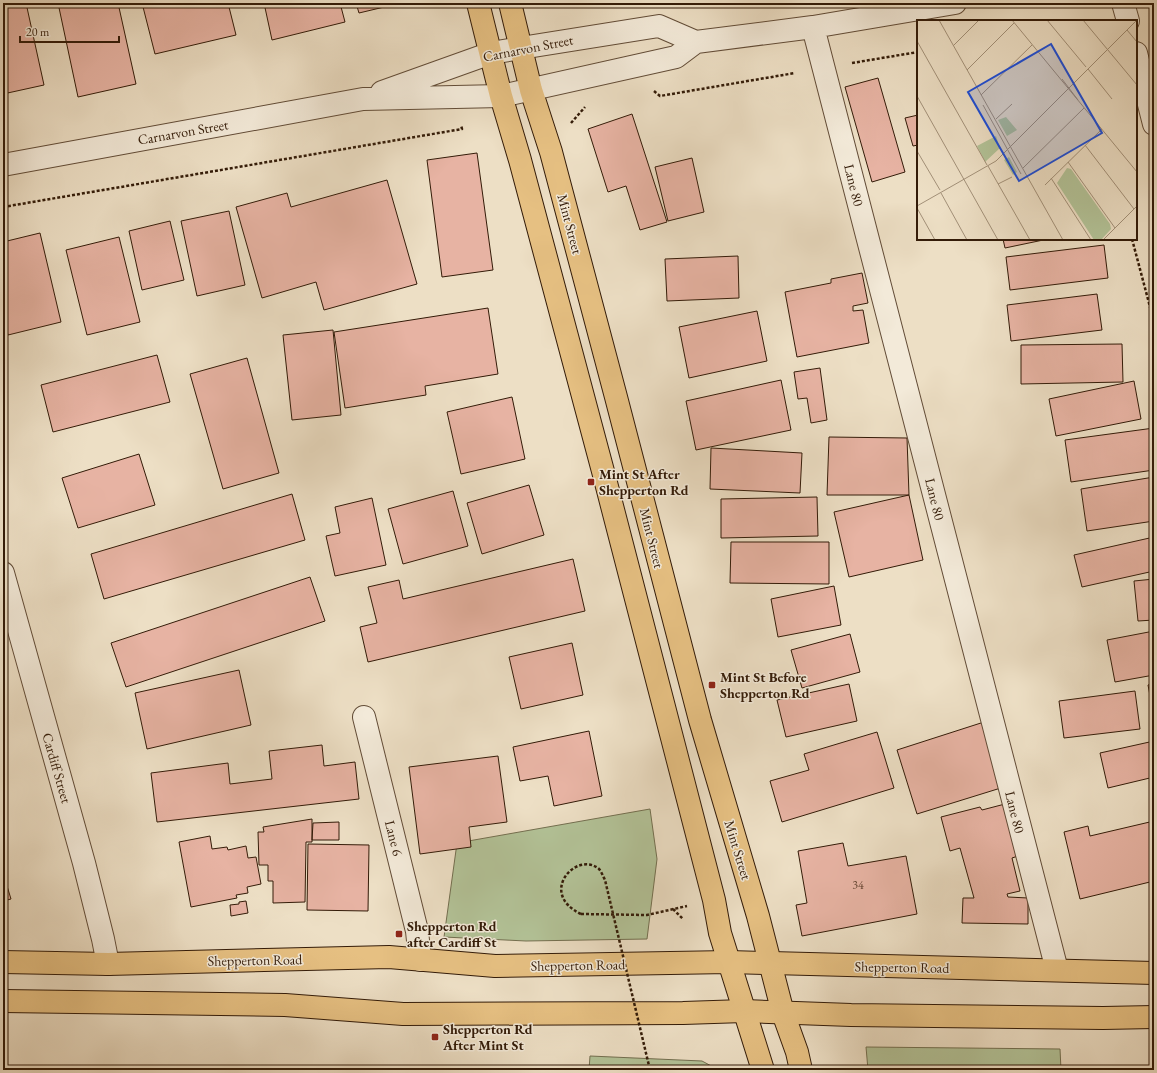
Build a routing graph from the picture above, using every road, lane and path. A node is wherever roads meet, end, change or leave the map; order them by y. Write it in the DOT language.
graph roads {
  1 [pos="478,3"];
  2 [pos="510,3"];
  3 [pos="955,3"];
  4 [pos="1123,3"];
  5 [pos="1128,20"];
  6 [pos="813,27"];
  7 [pos="696,42"];
  8 [pos="521,48"];
  9 [pos="917,52"];
  10 [pos="491,53"];
  11 [pos="1137,57"];
  12 [pos="824,68"];
  13 [pos="651,88"];
  14 [pos="531,90"];
  15 [pos="502,96"];
  16 [pos="363,99"];
  17 [pos="588,104"];
  18 [pos="460,118"];
  19 [pos="568,118"];
  20 [pos="1154,124"];
  21 [pos="3,165"];
  22 [pos="3,207"];
  23 [pos="1132,240"];
  24 [pos="1154,322"];
  25 [pos="3,573"];
  26 [pos="364,717"];
  27 [pos="687,906"];
  28 [pos="672,909"];
  29 [pos="683,919"];
  30 [pos="420,960"];
  31 [pos="3,962"];
  32 [pos="730,962"];
  33 [pos="108,964"];
  34 [pos="769,964"];
  35 [pos="1057,970"];
  36 [pos="1154,973"];
  37 [pos="3,1001"];
  38 [pos="744,1011"];
  39 [pos="783,1013"];
  40 [pos="1154,1017"];
  41 [pos="650,1070"];
  42 [pos="763,1070"];
  43 [pos="801,1070"];
  1 -- 10 [label="main road"];
  2 -- 8 [label="main road, Mint Street"];
  3 -- 6 [label="street, Carnarvon Street"];
  4 -- 5 [label="street"];
  6 -- 7 [label="street, Carnarvon Street"];
  6 -- 12 [label="street, Lane 80"];
  7 -- 8 [label="street, Carnarvon Street"];
  7 -- 14 [label="street, Carnarvon Street"];
  8 -- 10 [label="street, Carnarvon Street"];
  8 -- 14 [label="main road, Mint Street"];
  9 -- 12 [label="path"];
  10 -- 15 [label="main road"];
  10 -- 16 [label="street, Carnarvon Street"];
  11 -- 20 [label="street"];
  12 -- 13 [label="path"];
  12 -- 35 [label="street, Lane 80"];
  14 -- 15 [label="street, Carnarvon Street"];
  14 -- 34 [label="main road, Mint Street"];
  15 -- 16 [label="street, Carnarvon Street"];
  15 -- 32 [label="main road"];
  16 -- 21 [label="street, Carnarvon Street"];
  17 -- 19 [label="path"];
  18 -- 22 [label="path"];
  23 -- 24 [label="path"];
  25 -- 33 [label="street, Cardiff Street"];
  26 -- 30 [label="street, Lane 6"];
  27 -- 28 [label="path"];
  28 -- 29 [label="path"];
  28 -- 41 [label="path, bridge"];
  30 -- 32 [label="main road, Shepperton Road"];
  30 -- 33 [label="main road, Shepperton Road"];
  31 -- 33 [label="main road, Shepperton Road"];
  32 -- 34 [label="main road, Shepperton Road"];
  32 -- 38 [label="main road"];
  34 -- 35 [label="main road, Shepperton Road"];
  34 -- 39 [label="main road, Mint Street"];
  35 -- 36 [label="main road, Shepperton Road"];
  37 -- 38 [label="main road"];
  38 -- 39 [label="main road"];
  38 -- 42 [label="main road"];
  39 -- 40 [label="main road"];
  39 -- 43 [label="main road, Mint Street"];
}
